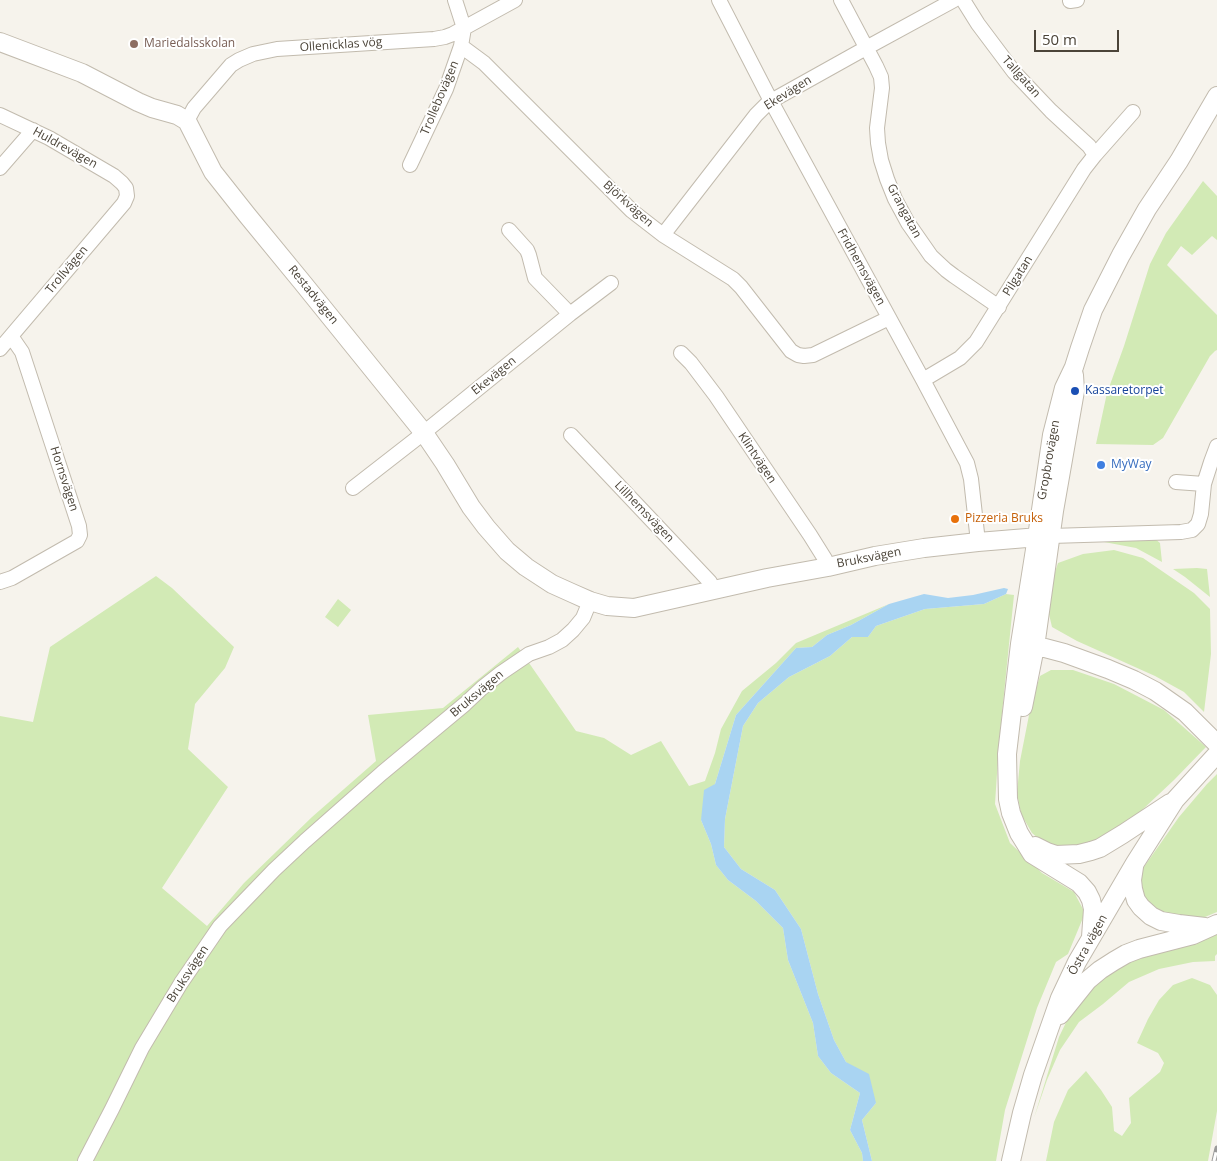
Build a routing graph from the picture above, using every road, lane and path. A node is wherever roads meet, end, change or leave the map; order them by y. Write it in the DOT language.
graph roads {
  1 [pos="456,0"];
  2 [pos="515,0"];
  3 [pos="719,0"];
  4 [pos="841,0"];
  5 [pos="954,0"];
  6 [pos="963,0"];
  7 [pos="464,28"];
  8 [pos="0,42"];
  9 [pos="461,46"];
  10 [pos="866,48"];
  11 [pos="1217,96"];
  12 [pos="771,101"];
  13 [pos="1132,112"];
  14 [pos="0,115"];
  15 [pos="1217,115"];
  16 [pos="187,121"];
  17 [pos="33,130"];
  18 [pos="1092,150"];
  19 [pos="1179,161"];
  20 [pos="410,165"];
  21 [pos="0,168"];
  22 [pos="126,188"];
  23 [pos="509,230"];
  24 [pos="663,235"];
  25 [pos="611,283"];
  26 [pos="999,307"];
  27 [pos="570,314"];
  28 [pos="889,318"];
  29 [pos="11,336"];
  30 [pos="0,349"];
  31 [pos="681,353"];
  32 [pos="923,380"];
  33 [pos="424,433"];
  34 [pos="571,435"];
  35 [pos="1217,446"];
  36 [pos="1176,482"];
  37 [pos="1204,484"];
  38 [pos="353,488"];
  39 [pos="1044,537"];
  40 [pos="978,542"];
  41 [pos="828,567"];
  42 [pos="0,582"];
  43 [pos="713,591"];
  44 [pos="590,601"];
  45 [pos="1027,645"];
  46 [pos="1217,744"];
  47 [pos="1211,760"];
  48 [pos="1175,800"];
  49 [pos="1023,839"];
  50 [pos="1135,863"];
  51 [pos="1213,926"];
  52 [pos="1091,937"];
  53 [pos="1050,1027"];
  54 [pos="85,1161"];
  55 [pos="1011,1161"];
  1 -- 7 [label="street"];
  2 -- 7 [label="street, Ollenicklas vög"];
  3 -- 12 [label="street, Fridhemsvägen"];
  4 -- 10 [label="street, Grangatan"];
  5 -- 10 [label="street, Ekevägen"];
  6 -- 18 [label="street, Tallgatan"];
  7 -- 9 [label="street, Trollebovägen"];
  7 -- 16 [label="street, Ollenicklas vög"];
  8 -- 16 [label="street"];
  9 -- 20 [label="street, Trollebovägen"];
  9 -- 24 [label="street, Björkvägen"];
  10 -- 12 [label="street, Ekevägen"];
  10 -- 26 [label="street, Grangatan"];
  11 -- 19 [label="street, Gropbrovägen"];
  12 -- 24 [label="street, Ekevägen"];
  12 -- 28 [label="street, Fridhemsvägen"];
  13 -- 18 [label="street, Pilgatan"];
  14 -- 17 [label="street, Huldrevägen"];
  15 -- 19 [label="street, Gropbrovägen"];
  16 -- 33 [label="street, Restadvägen"];
  17 -- 21 [label="street"];
  17 -- 22 [label="street, Huldrevägen"];
  18 -- 26 [label="street, Pilgatan"];
  19 -- 39 [label="street, Gropbrovägen"];
  22 -- 29 [label="street, Trollvägen"];
  23 -- 27 [label="street"];
  24 -- 28 [label="street, Björkvägen"];
  25 -- 27 [label="street, Ekevägen"];
  26 -- 32 [label="street, Pilgatan"];
  27 -- 33 [label="street, Ekevägen"];
  28 -- 32 [label="street, Fridhemsvägen"];
  29 -- 30 [label="street, Trollvägen"];
  29 -- 42 [label="street, Hornsvägen"];
  31 -- 41 [label="street, Klintvägen"];
  32 -- 40 [label="street, Fridhemsvägen"];
  33 -- 38 [label="street, Ekevägen"];
  33 -- 44 [label="street, Restadvägen"];
  34 -- 43 [label="street, Lillhemsvägen"];
  35 -- 37 [label="street"];
  36 -- 37 [label="street"];
  37 -- 39 [label="street"];
  39 -- 40 [label="street, Bruksvägen"];
  39 -- 45 [label="street, Gropbrovägen"];
  40 -- 41 [label="street, Bruksvägen"];
  41 -- 43 [label="street, Bruksvägen"];
  43 -- 44 [label="street, Bruksvägen"];
  44 -- 54 [label="street, Bruksvägen"];
  45 -- 46 [label="street"];
  45 -- 49 [label="street, Gropbrovägen"];
  47 -- 48 [label="street, Östra vägen"];
  48 -- 49 [label="street"];
  48 -- 50 [label="street, Östra vägen"];
  49 -- 52 [label="street"];
  50 -- 51 [label="street"];
  50 -- 52 [label="street, Östra vägen"];
  51 -- 53 [label="street"];
  52 -- 53 [label="street, Östra vägen"];
  53 -- 55 [label="street, Östra vägen"];
}
